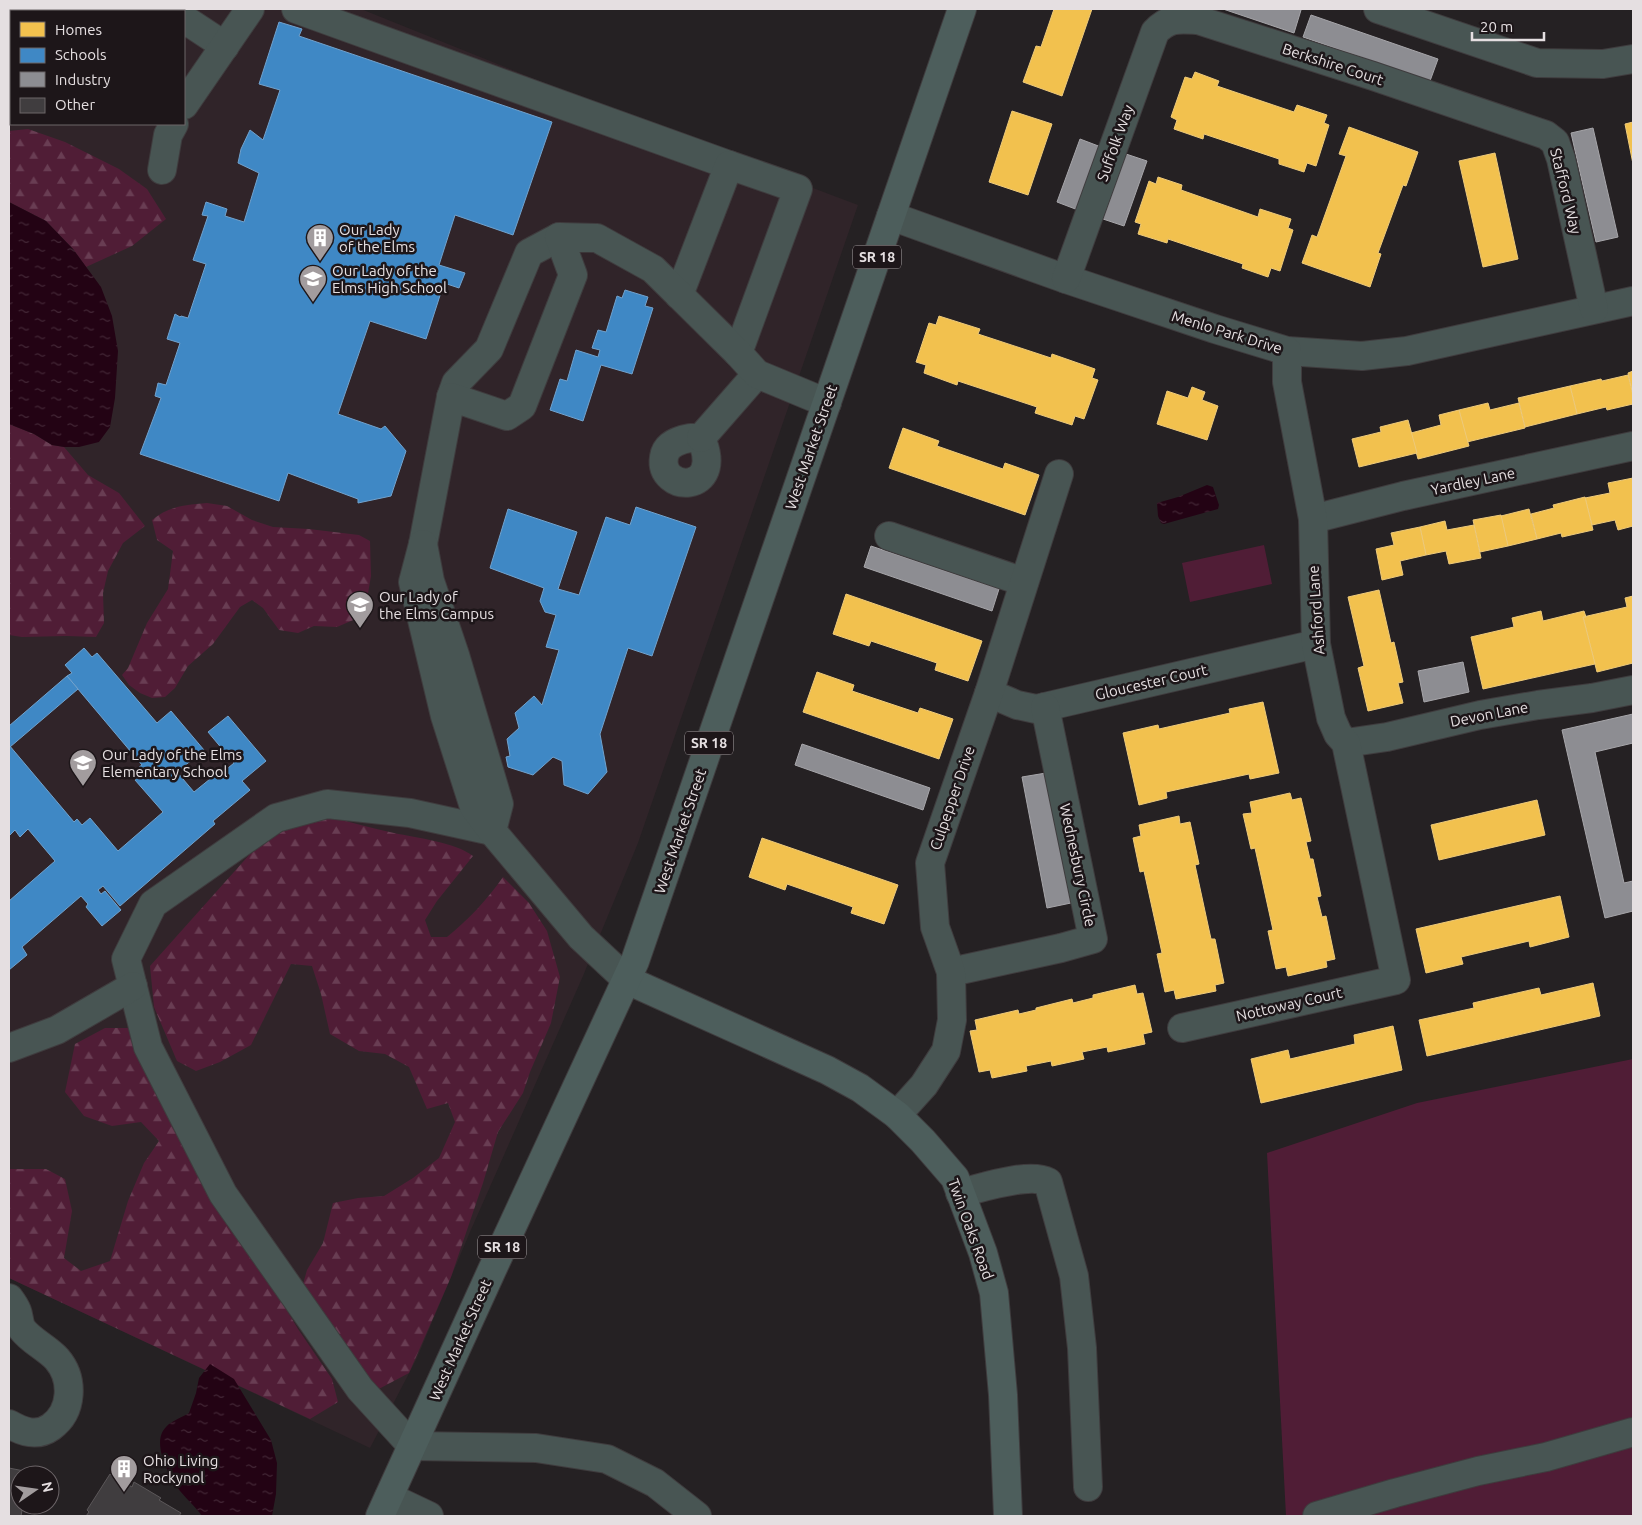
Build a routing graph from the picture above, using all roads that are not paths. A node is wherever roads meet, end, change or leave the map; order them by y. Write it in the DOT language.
graph roads {
  1 [pos="250,9"];
  2 [pos="296,9"];
  3 [pos="962,9"];
  4 [pos="1378,9"];
  5 [pos="1176,18"];
  6 [pos="185,21"];
  7 [pos="225,46"];
  8 [pos="1633,59"];
  9 [pos="185,104"];
  10 [pos="1488,116"];
  11 [pos="173,125"];
  12 [pos="729,165"];
  13 [pos="162,170"];
  14 [pos="891,216"];
  15 [pos="559,237"];
  16 [pos="1066,279"];
  17 [pos="679,295"];
  18 [pos="1633,301"];
  19 [pos="1594,309"];
  20 [pos="1287,351"];
  21 [pos="738,353"];
  22 [pos="757,374"];
  23 [pos="451,397"];
  24 [pos="827,403"];
  25 [pos="702,438"];
  26 [pos="1633,446"];
  27 [pos="1059,474"];
  28 [pos="1313,519"];
  29 [pos="889,536"];
  30 [pos="1024,582"];
  31 [pos="1316,644"];
  32 [pos="1633,690"];
  33 [pos="988,694"];
  34 [pos="1045,707"];
  35 [pos="1346,743"];
  36 [pos="492,831"];
  37 [pos="951,972"];
  38 [pos="627,980"];
  39 [pos="1396,980"];
  40 [pos="133,986"];
  41 [pos="1182,1028"];
  42 [pos="9,1048"];
  43 [pos="897,1115"];
  44 [pos="960,1193"];
  45 [pos="9,1298"];
  46 [pos="15,1337"];
  47 [pos="9,1424"];
  48 [pos="1633,1432"];
  49 [pos="412,1446"];
  50 [pos="1088,1487"];
  51 [pos="384,1507"];
  52 [pos="428,1516"];
  53 [pos="697,1516"];
  54 [pos="1008,1516"];
  55 [pos="1317,1516"];
  1 -- 7 [label="street"];
  2 -- 12 [label="street"];
  3 -- 14 [label="main road, West Market Street / SR 18"];
  4 -- 8 [label="street"];
  5 -- 10 [label="street, Berkshire Court"];
  5 -- 16 [label="street, Suffolk Way"];
  6 -- 7 [label="street"];
  7 -- 9 [label="street"];
  10 -- 19 [label="street, Stafford Way"];
  11 -- 13 [label="street"];
  12 -- 17 [label="street"];
  12 -- 21 [label="street"];
  14 -- 16 [label="street, Menlo Park Drive"];
  14 -- 24 [label="main road, West Market Street / SR 18"];
  15 -- 17 [label="street"];
  15 -- 23 [label="street"];
  15 -- 23 [label="street"];
  16 -- 20 [label="street, Menlo Park Drive"];
  17 -- 21 [label="street"];
  18 -- 19 [label="street, Menlo Park Drive"];
  19 -- 20 [label="street, Menlo Park Drive"];
  20 -- 28 [label="street, Ashford Lane"];
  21 -- 22 [label="street"];
  22 -- 24 [label="street"];
  22 -- 25 [label="street"];
  23 -- 36 [label="street"];
  24 -- 38 [label="main road, West Market Street / SR 18"];
  26 -- 28 [label="street, Yardley Lane"];
  27 -- 30 [label="street, Culpepper Drive"];
  28 -- 31 [label="street, Ashford Lane"];
  29 -- 30 [label="street"];
  30 -- 33 [label="street, Culpepper Drive"];
  31 -- 34 [label="street, Gloucester Court"];
  31 -- 35 [label="street, Ashford Lane"];
  32 -- 35 [label="street, Devon Lane"];
  33 -- 34 [label="street, Gloucester Court"];
  33 -- 37 [label="street, Culpepper Drive"];
  34 -- 37 [label="street, Wednesbury Circle"];
  35 -- 39 [label="street, Ashford Lane"];
  36 -- 38 [label="street"];
  36 -- 40 [label="street"];
  37 -- 43 [label="street, Culpepper Drive"];
  38 -- 43 [label="main road, Twin Oaks Road"];
  38 -- 49 [label="main road, West Market Street / SR 18"];
  39 -- 41 [label="street, Nottoway Court"];
  40 -- 42 [label="street"];
  40 -- 49 [label="street"];
  43 -- 44 [label="main road, Twin Oaks Road"];
  44 -- 50 [label="street"];
  44 -- 54 [label="main road, Twin Oaks Road"];
  45 -- 46 [label="street"];
  46 -- 47 [label="street"];
  48 -- 55 [label="street"];
  49 -- 51 [label="main road, West Market Street / SR 18"];
  49 -- 53 [label="street"];
  51 -- 52 [label="street"];
}
